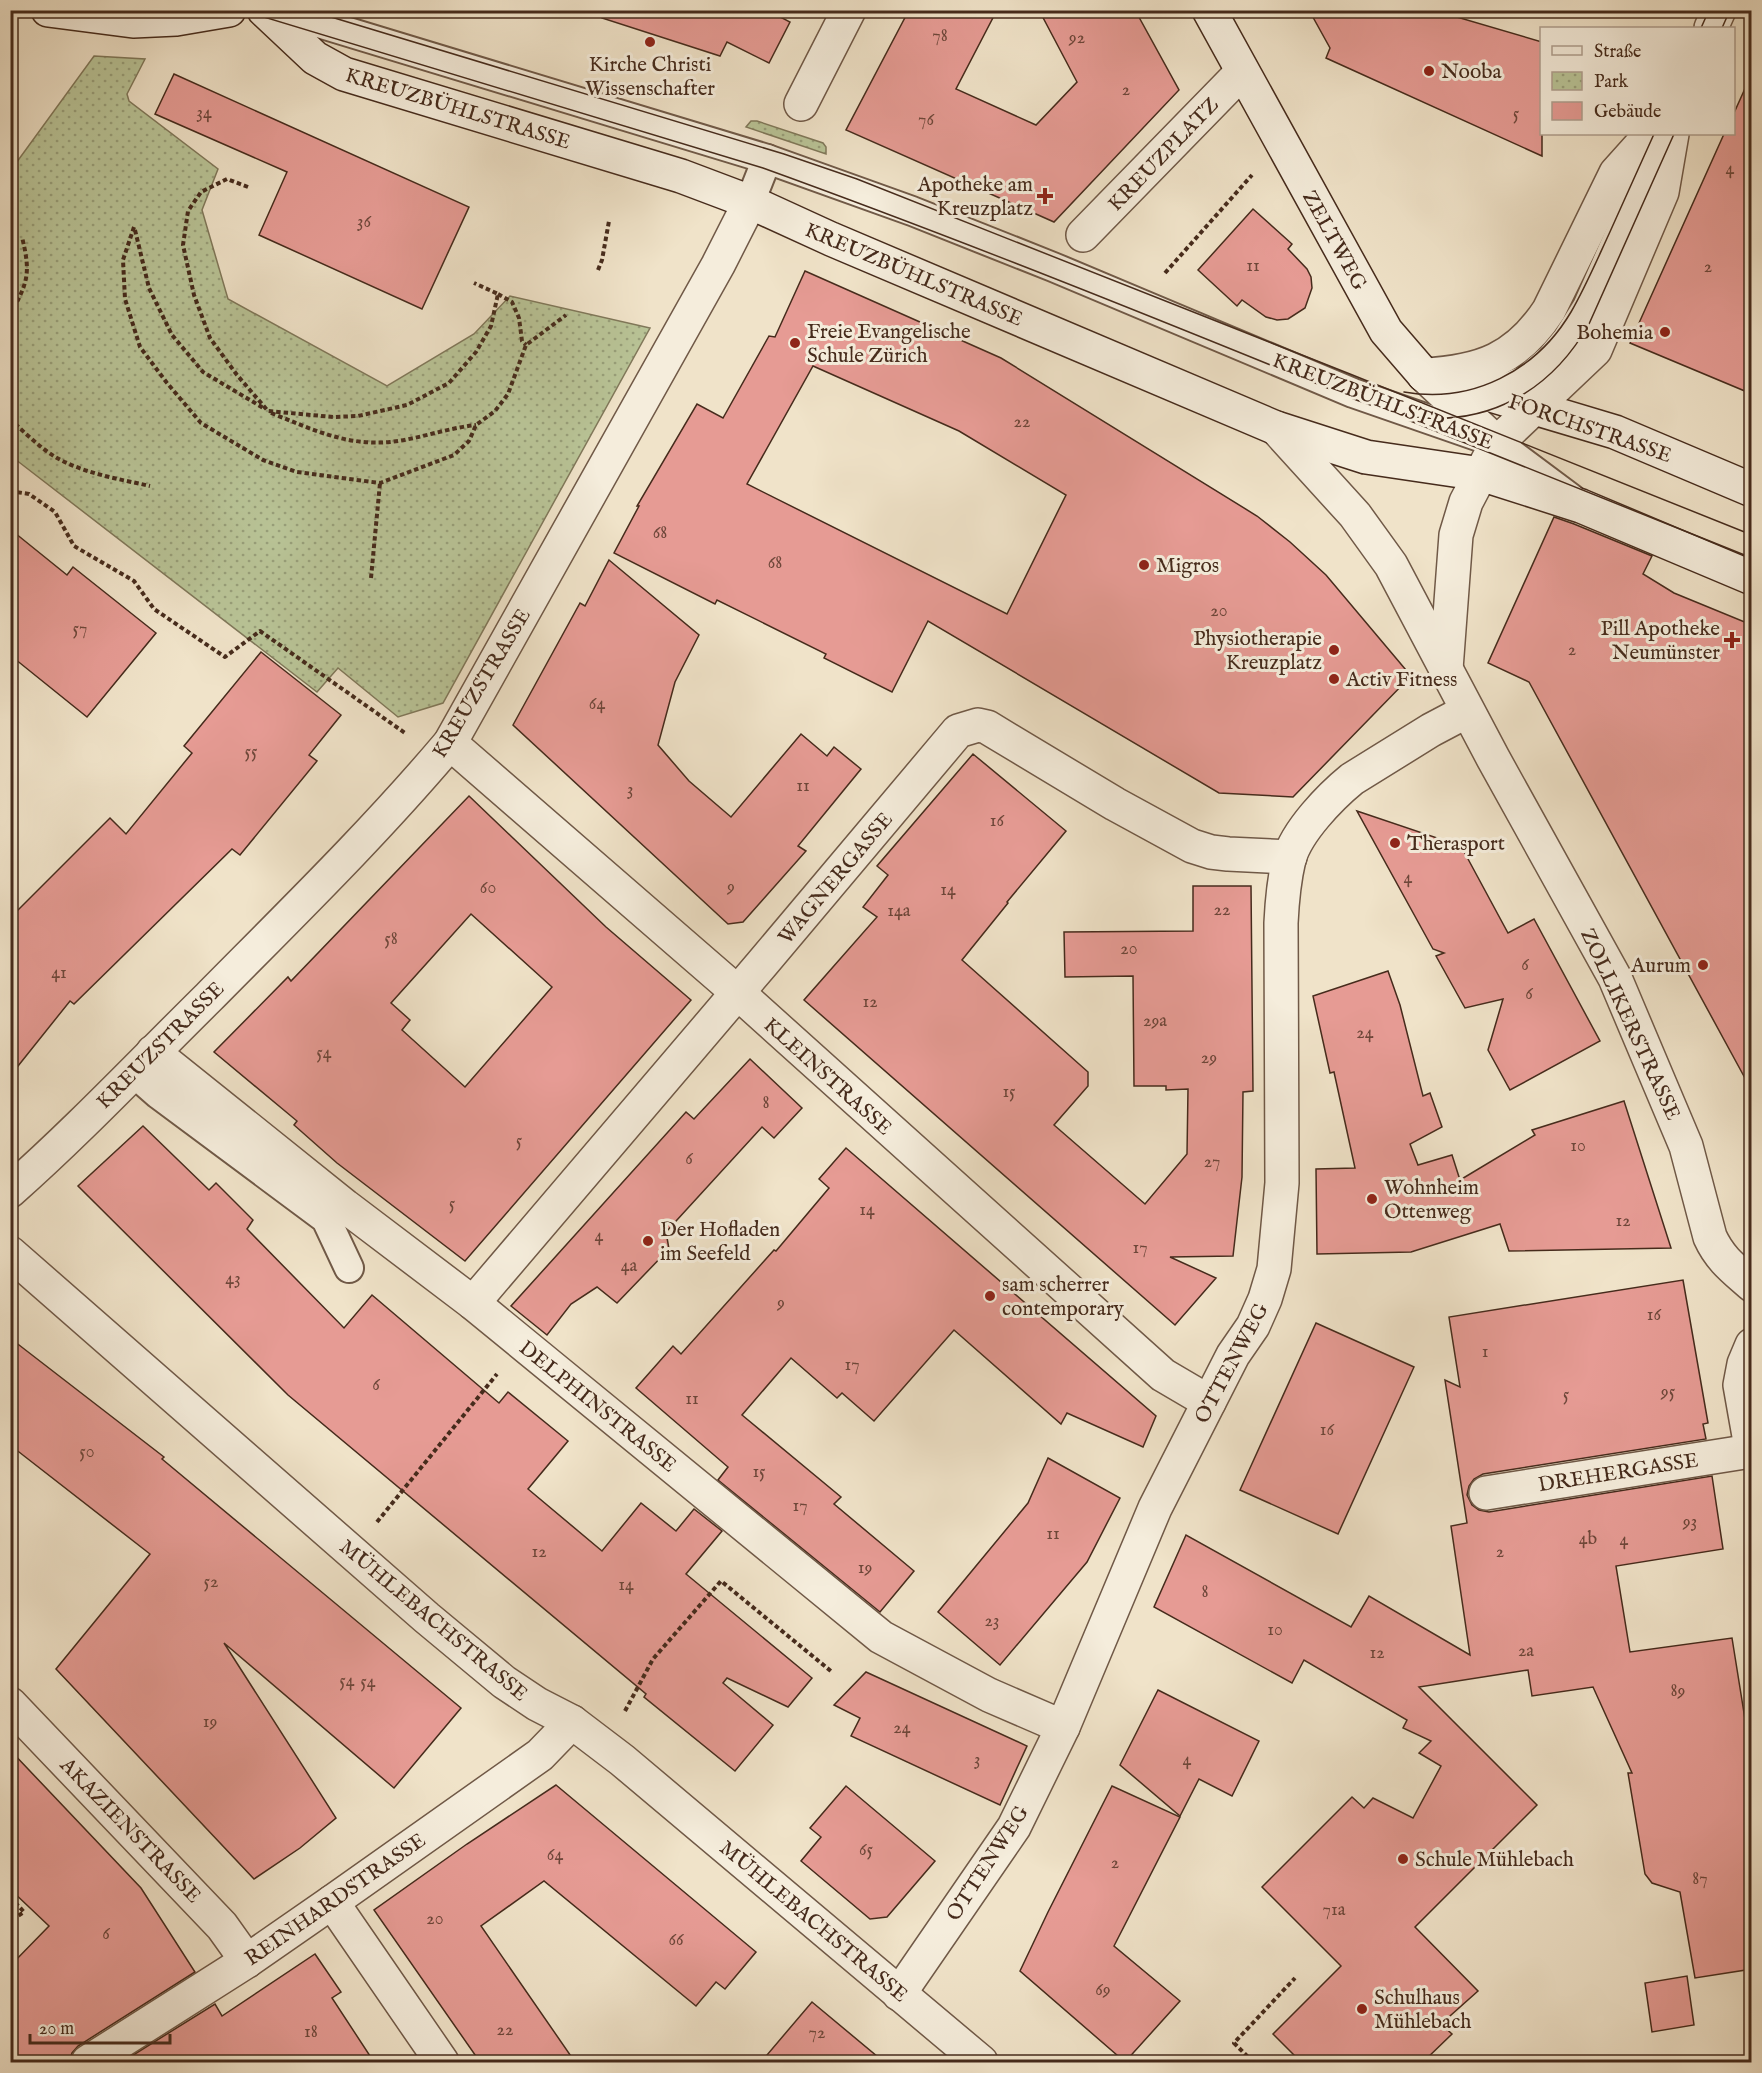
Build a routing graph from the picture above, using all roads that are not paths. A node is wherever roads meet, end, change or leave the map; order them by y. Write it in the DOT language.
graph roads {
  1 [pos="48,10"];
  2 [pos="229,10"];
  3 [pos="264,10"];
  4 [pos="276,10"];
  5 [pos="849,10"];
  6 [pos="1209,10"];
  7 [pos="1719,10"];
  8 [pos="1711,27"];
  9 [pos="1242,72"];
  10 [pos="801,104"];
  11 [pos="1650,135"];
  12 [pos="1664,135"];
  13 [pos="1672,135"];
  14 [pos="767,159"];
  15 [pos="750,202"];
  16 [pos="1083,235"];
  17 [pos="1425,375"];
  18 [pos="1491,394"];
  19 [pos="1458,406"];
  20 [pos="1535,407"];
  21 [pos="1414,414"];
  22 [pos="1276,428"];
  23 [pos="1497,443"];
  24 [pos="1481,474"];
  25 [pos="1752,490"];
  26 [pos="1581,506"];
  27 [pos="1752,578"];
  28 [pos="1446,669"];
  29 [pos="1467,711"];
  30 [pos="450,743"];
  31 [pos="1290,857"];
  32 [pos="736,992"];
  33 [pos="143,1062"];
  34 [pos="10,1191"];
  35 [pos="10,1253"];
  36 [pos="349,1268"];
  37 [pos="1752,1285"];
  38 [pos="473,1303"];
  39 [pos="1752,1345"];
  40 [pos="1209,1402"];
  41 [pos="1751,1452"];
  42 [pos="1486,1493"];
  43 [pos="10,1704"];
  44 [pos="572,1722"];
  45 [pos="1063,1727"];
  46 [pos="332,1902"];
  47 [pos="247,1961"];
  48 [pos="899,1994"];
  49 [pos="88,2062"];
  50 [pos="442,2062"];
  51 [pos="981,2062"];
  1 -- 2 [label="street"];
  3 -- 15 [label="street, KREUZBÜHLSTRASSE"];
  4 -- 14 [label="lane, KREUZBÜHLSTRASSE"];
  5 -- 10 [label="street"];
  6 -- 9 [label="street, ZELTWEG"];
  7 -- 8 [label="street"];
  9 -- 16 [label="street, KREUZPLATZ"];
  9 -- 17 [label="street, ZELTWEG"];
  11 -- 17 [label="street"];
  12 -- 18 [label="lane"];
  13 -- 20 [label="street"];
  14 -- 15 [label="lane"];
  14 -- 21 [label="lane, KREUZBÜHLSTRASSE"];
  15 -- 22 [label="street, KREUZBÜHLSTRASSE"];
  15 -- 30 [label="street, KREUZSTRASSE"];
  17 -- 18 [label="street, FORCHSTRASSE"];
  17 -- 19 [label="street, ZELTWEG"];
  18 -- 19 [label="lane"];
  18 -- 20 [label="street, FORCHSTRASSE"];
  19 -- 21 [label="lane"];
  19 -- 23 [label="street, ZELTWEG"];
  20 -- 23 [label="street"];
  20 -- 25 [label="street, FORCHSTRASSE"];
  21 -- 23 [label="lane, KREUZBÜHLSTRASSE"];
  22 -- 24 [label="street, KREUZBÜHLSTRASSE"];
  22 -- 28 [label="street, ZOLLIKERSTRASSE"];
  23 -- 24 [label="street"];
  23 -- 26 [label="lane, KREUZBÜHLSTRASSE"];
  24 -- 26 [label="street, KREUZBÜHLSTRASSE"];
  24 -- 28 [label="street"];
  26 -- 27 [label="street"];
  28 -- 29 [label="street, ZOLLIKERSTRASSE"];
  29 -- 31 [label="street, OTTENWEG"];
  29 -- 37 [label="street, ZOLLIKERSTRASSE"];
  30 -- 32 [label="street, KLEINSTRASSE"];
  30 -- 33 [label="street, KREUZSTRASSE"];
  31 -- 32 [label="street, WAGNERGASSE"];
  31 -- 40 [label="street, OTTENWEG"];
  32 -- 38 [label="street, WAGNERGASSE"];
  32 -- 40 [label="street, KLEINSTRASSE"];
  33 -- 34 [label="street, KREUZSTRASSE"];
  33 -- 36 [label="lane"];
  33 -- 38 [label="street, DELPHINSTRASSE"];
  35 -- 44 [label="street, MÜHLEBACHSTRASSE"];
  38 -- 45 [label="street, DELPHINSTRASSE"];
  39 -- 41 [label="street"];
  40 -- 45 [label="street, OTTENWEG"];
  41 -- 42 [label="street, DREHERGASSE"];
  43 -- 47 [label="street, AKAZIENSTRASSE"];
  44 -- 46 [label="street, REINHARDSTRASSE"];
  44 -- 48 [label="street, MÜHLEBACHSTRASSE"];
  45 -- 48 [label="street, OTTENWEG"];
  46 -- 47 [label="street, REINHARDSTRASSE"];
  46 -- 50 [label="street"];
  47 -- 49 [label="street, REINHARDSTRASSE"];
  48 -- 51 [label="street, MÜHLEBACHSTRASSE"];
}
